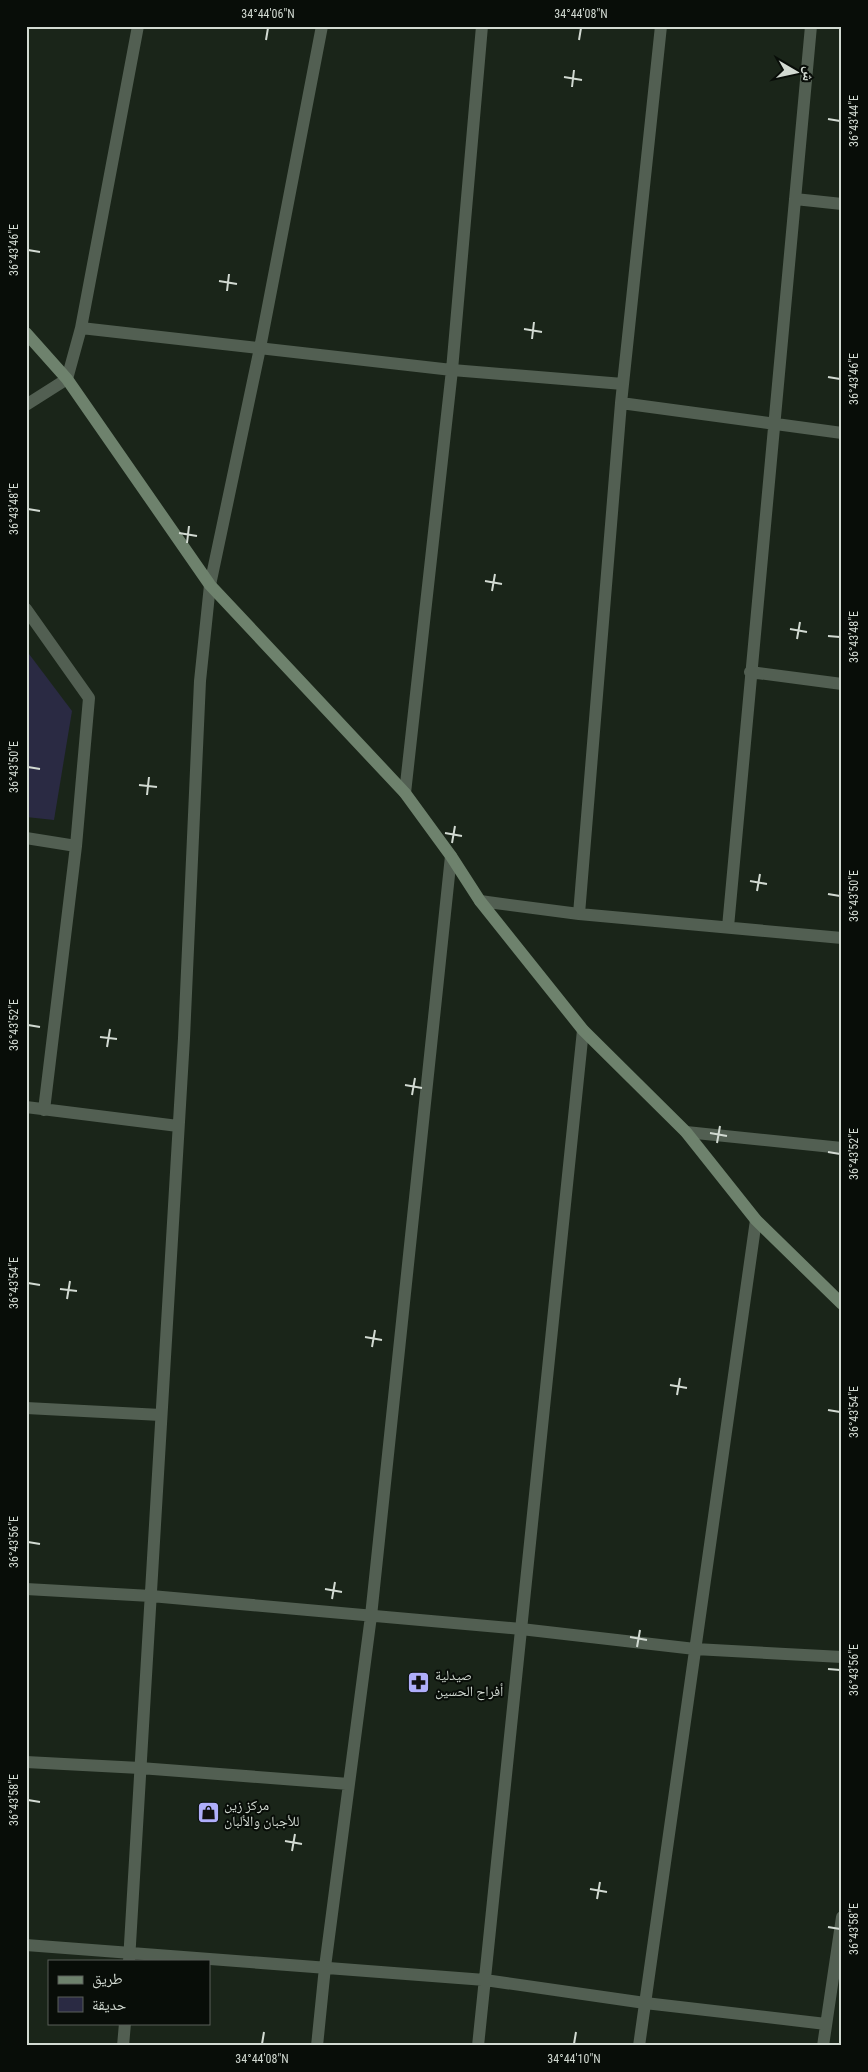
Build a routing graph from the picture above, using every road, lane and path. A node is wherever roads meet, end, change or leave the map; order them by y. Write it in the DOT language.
graph roads {
  1 [pos="138,26"];
  2 [pos="322,26"];
  3 [pos="482,26"];
  4 [pos="661,26"];
  5 [pos="810,26"];
  6 [pos="795,199"];
  7 [pos="842,204"];
  8 [pos="81,328"];
  9 [pos="26,333"];
  10 [pos="260,348"];
  11 [pos="452,370"];
  12 [pos="67,379"];
  13 [pos="623,384"];
  14 [pos="621,403"];
  15 [pos="26,405"];
  16 [pos="772,424"];
  17 [pos="842,433"];
  18 [pos="210,585"];
  19 [pos="26,609"];
  20 [pos="750,672"];
  21 [pos="842,684"];
  22 [pos="405,794"];
  23 [pos="26,838"];
  24 [pos="76,846"];
  25 [pos="451,856"];
  26 [pos="480,901"];
  27 [pos="579,914"];
  28 [pos="728,927"];
  29 [pos="842,938"];
  30 [pos="583,1030"];
  31 [pos="26,1107"];
  32 [pos="44,1110"];
  33 [pos="178,1126"];
  34 [pos="686,1132"];
  35 [pos="842,1148"];
  36 [pos="756,1220"];
  37 [pos="842,1304"];
  38 [pos="26,1408"];
  39 [pos="161,1415"];
  40 [pos="26,1589"];
  41 [pos="150,1596"];
  42 [pos="371,1616"];
  43 [pos="521,1629"];
  44 [pos="695,1649"];
  45 [pos="842,1657"];
  46 [pos="26,1762"];
  47 [pos="140,1768"];
  48 [pos="349,1784"];
  49 [pos="842,1917"];
  50 [pos="26,1945"];
  51 [pos="129,1956"];
  52 [pos="200,1960"];
  53 [pos="210,1961"];
  54 [pos="325,1967"];
  55 [pos="485,1980"];
  56 [pos="645,2003"];
  57 [pos="125,2024"];
  58 [pos="826,2024"];
  59 [pos="123,2046"];
  60 [pos="317,2046"];
  61 [pos="478,2046"];
  62 [pos="639,2046"];
  63 [pos="823,2046"];
  1 -- 8 [label="street"];
  2 -- 10 [label="street"];
  3 -- 11 [label="street"];
  4 -- 13 [label="street"];
  5 -- 6 [label="street"];
  6 -- 7 [label="street"];
  6 -- 16 [label="street"];
  8 -- 10 [label="street"];
  8 -- 12 [label="street"];
  9 -- 12 [label="street"];
  10 -- 11 [label="street"];
  10 -- 18 [label="street"];
  11 -- 13 [label="street"];
  11 -- 22 [label="street"];
  12 -- 15 [label="street"];
  12 -- 18 [label="street"];
  13 -- 14 [label="street"];
  14 -- 16 [label="street"];
  14 -- 27 [label="street"];
  16 -- 17 [label="street"];
  16 -- 20 [label="street"];
  18 -- 22 [label="street"];
  18 -- 33 [label="street"];
  19 -- 24 [label="street"];
  20 -- 21 [label="street"];
  20 -- 28 [label="street"];
  22 -- 25 [label="street"];
  23 -- 24 [label="street"];
  24 -- 32 [label="street"];
  25 -- 26 [label="street"];
  25 -- 42 [label="street"];
  26 -- 27 [label="street"];
  26 -- 30 [label="street"];
  27 -- 28 [label="street"];
  28 -- 29 [label="street"];
  30 -- 34 [label="street"];
  30 -- 43 [label="street"];
  31 -- 32 [label="street"];
  32 -- 33 [label="street"];
  33 -- 39 [label="street"];
  34 -- 35 [label="street"];
  34 -- 36 [label="street"];
  36 -- 37 [label="street"];
  36 -- 44 [label="street"];
  38 -- 39 [label="street"];
  39 -- 41 [label="street"];
  40 -- 41 [label="street"];
  41 -- 42 [label="street"];
  41 -- 47 [label="street"];
  42 -- 43 [label="street"];
  42 -- 48 [label="street"];
  43 -- 44 [label="street"];
  43 -- 55 [label="street"];
  44 -- 45 [label="street"];
  44 -- 56 [label="street"];
  46 -- 47 [label="street"];
  47 -- 48 [label="street"];
  47 -- 51 [label="street"];
  48 -- 54 [label="street"];
  49 -- 58 [label="street"];
  50 -- 51 [label="street"];
  51 -- 52 [label="street"];
  53 -- 54 [label="street"];
  54 -- 55 [label="street"];
  54 -- 60 [label="street"];
  55 -- 56 [label="street"];
  55 -- 61 [label="street"];
  56 -- 58 [label="street"];
  56 -- 62 [label="street"];
  57 -- 59 [label="street"];
  58 -- 63 [label="street"];
}
